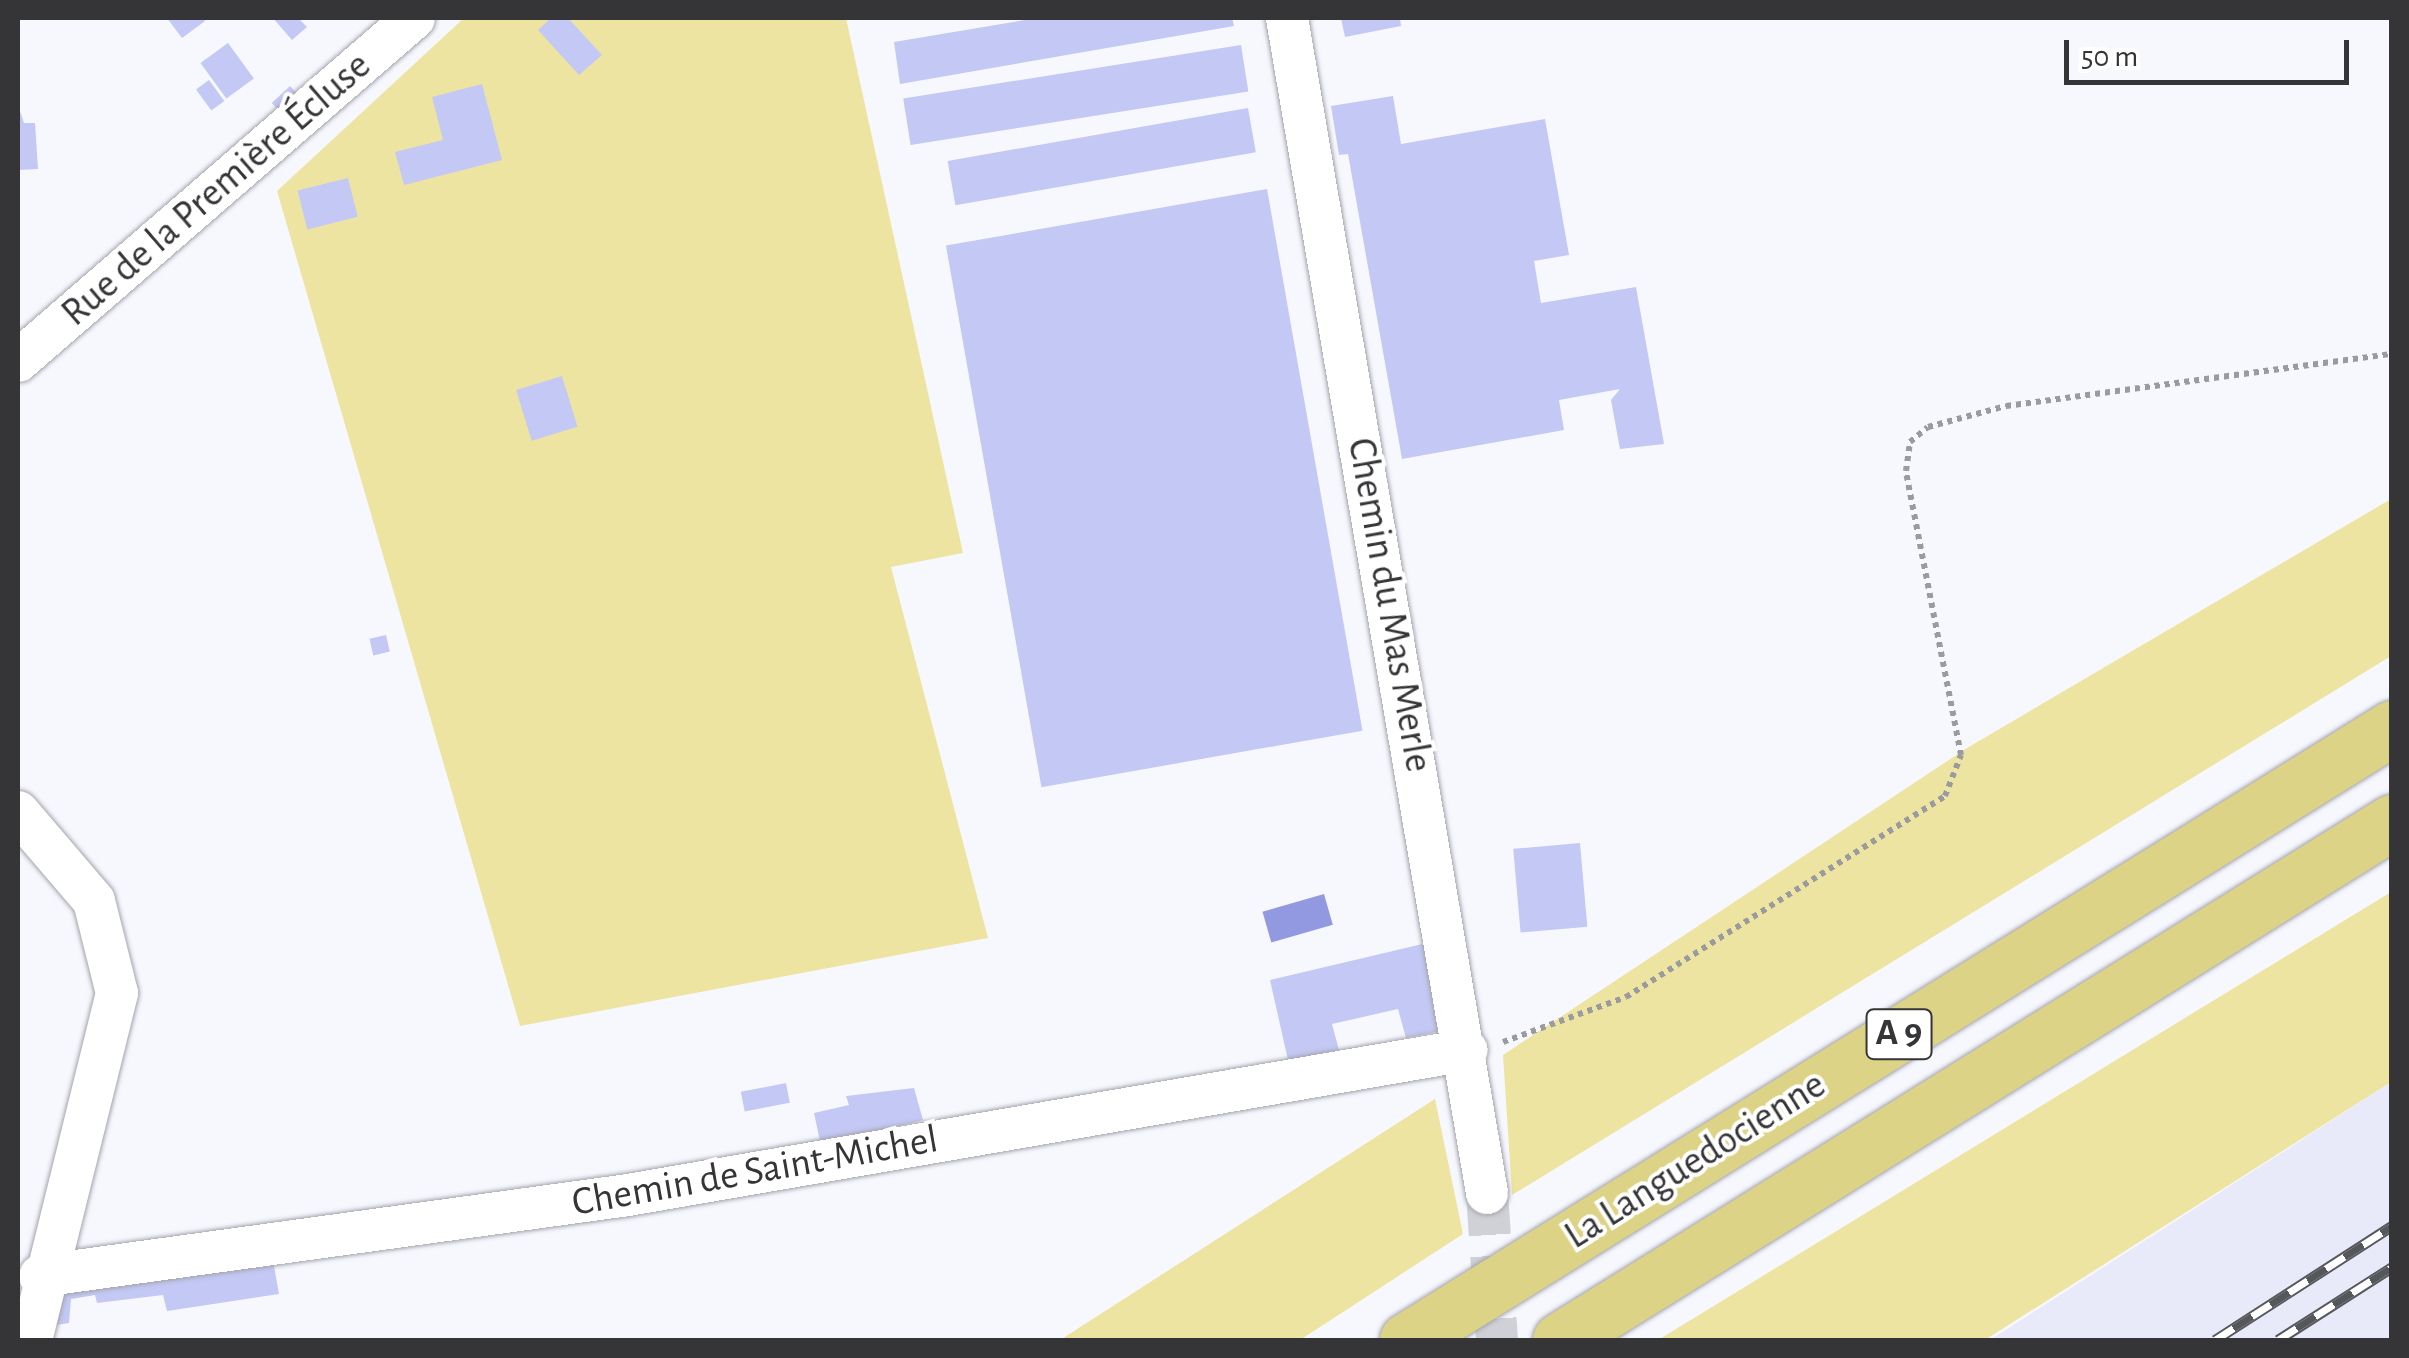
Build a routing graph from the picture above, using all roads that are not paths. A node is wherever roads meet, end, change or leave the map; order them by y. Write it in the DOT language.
graph roads {
  1 [pos="414,18"];
  2 [pos="1287,18"];
  3 [pos="18,361"];
  4 [pos="2392,728"];
  5 [pos="18,812"];
  6 [pos="2392,822"];
  7 [pos="1467,1050"];
  8 [pos="1487,1194"];
  9 [pos="40,1276"];
  10 [pos="31,1340"];
  11 [pos="1407,1340"];
  12 [pos="1560,1340"];
  1 -- 3 [label="street, Rue de la Première Écluse"];
  2 -- 7 [label="street, Chemin du Mas Merle"];
  4 -- 11 [label="highway, La Languedocienne / A 9"];
  5 -- 9 [label="street"];
  6 -- 12 [label="highway, La Languedocienne / A 9"];
  7 -- 8 [label="street, Chemin du Mas Merle"];
  7 -- 9 [label="street, Chemin de Saint-Michel"];
  9 -- 10 [label="street"];
}
